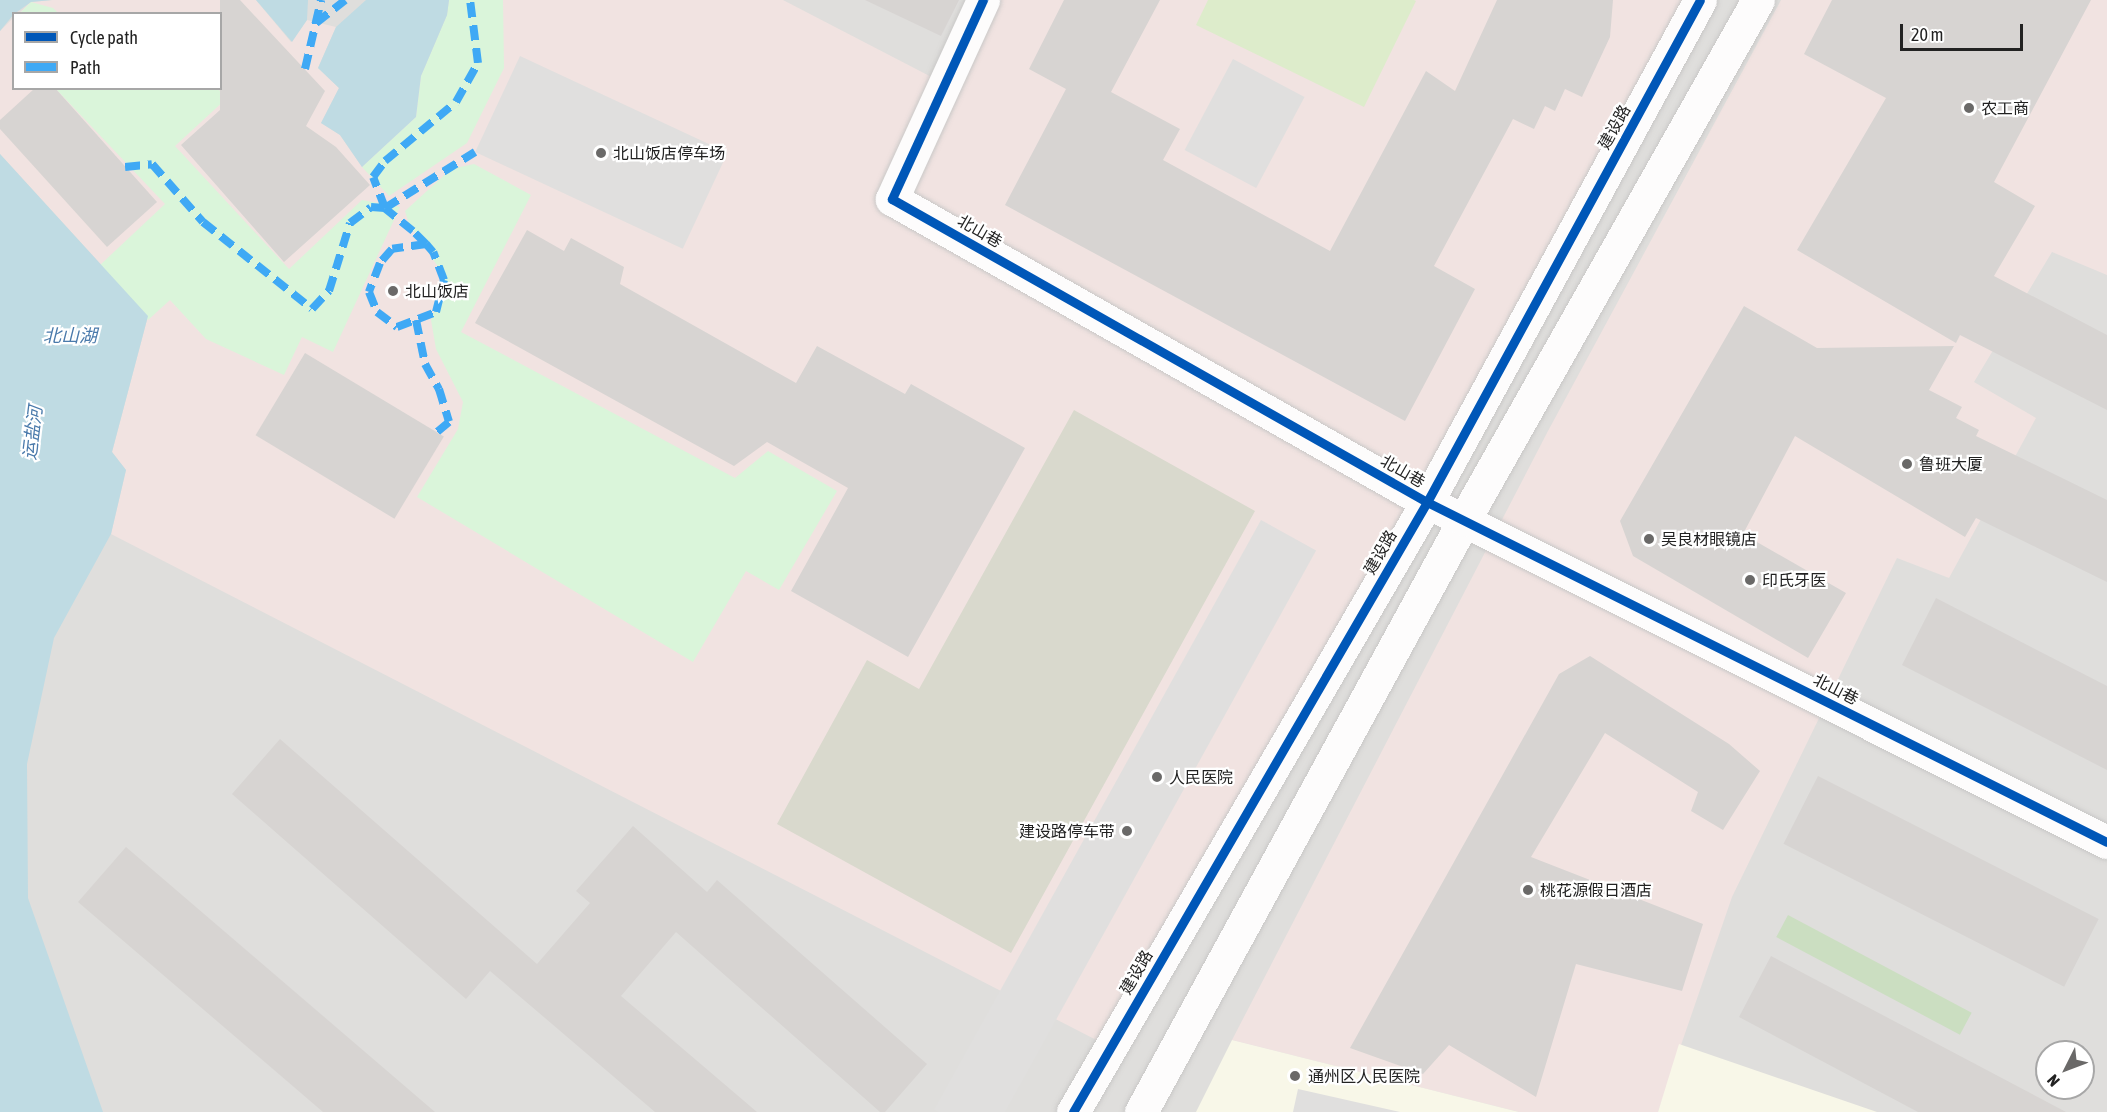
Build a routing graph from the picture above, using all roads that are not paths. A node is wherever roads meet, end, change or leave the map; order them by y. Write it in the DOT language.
graph roads {
  1 [pos="983,0"];
  2 [pos="1701,0"];
  3 [pos="1758,0"];
  4 [pos="1426,502"];
  5 [pos="1464,520"];
  6 [pos="2107,842"];
  7 [pos="1073,1112"];
  8 [pos="1141,1112"];
  1 -- 4 [label="street, 北山巷"];
  2 -- 4 [label="street, 建设路"];
  3 -- 5 [label="street"];
  4 -- 5 [label="street, 北山巷"];
  4 -- 7 [label="street, 建设路"];
  5 -- 6 [label="street, 北山巷"];
  5 -- 8 [label="street"];
}
